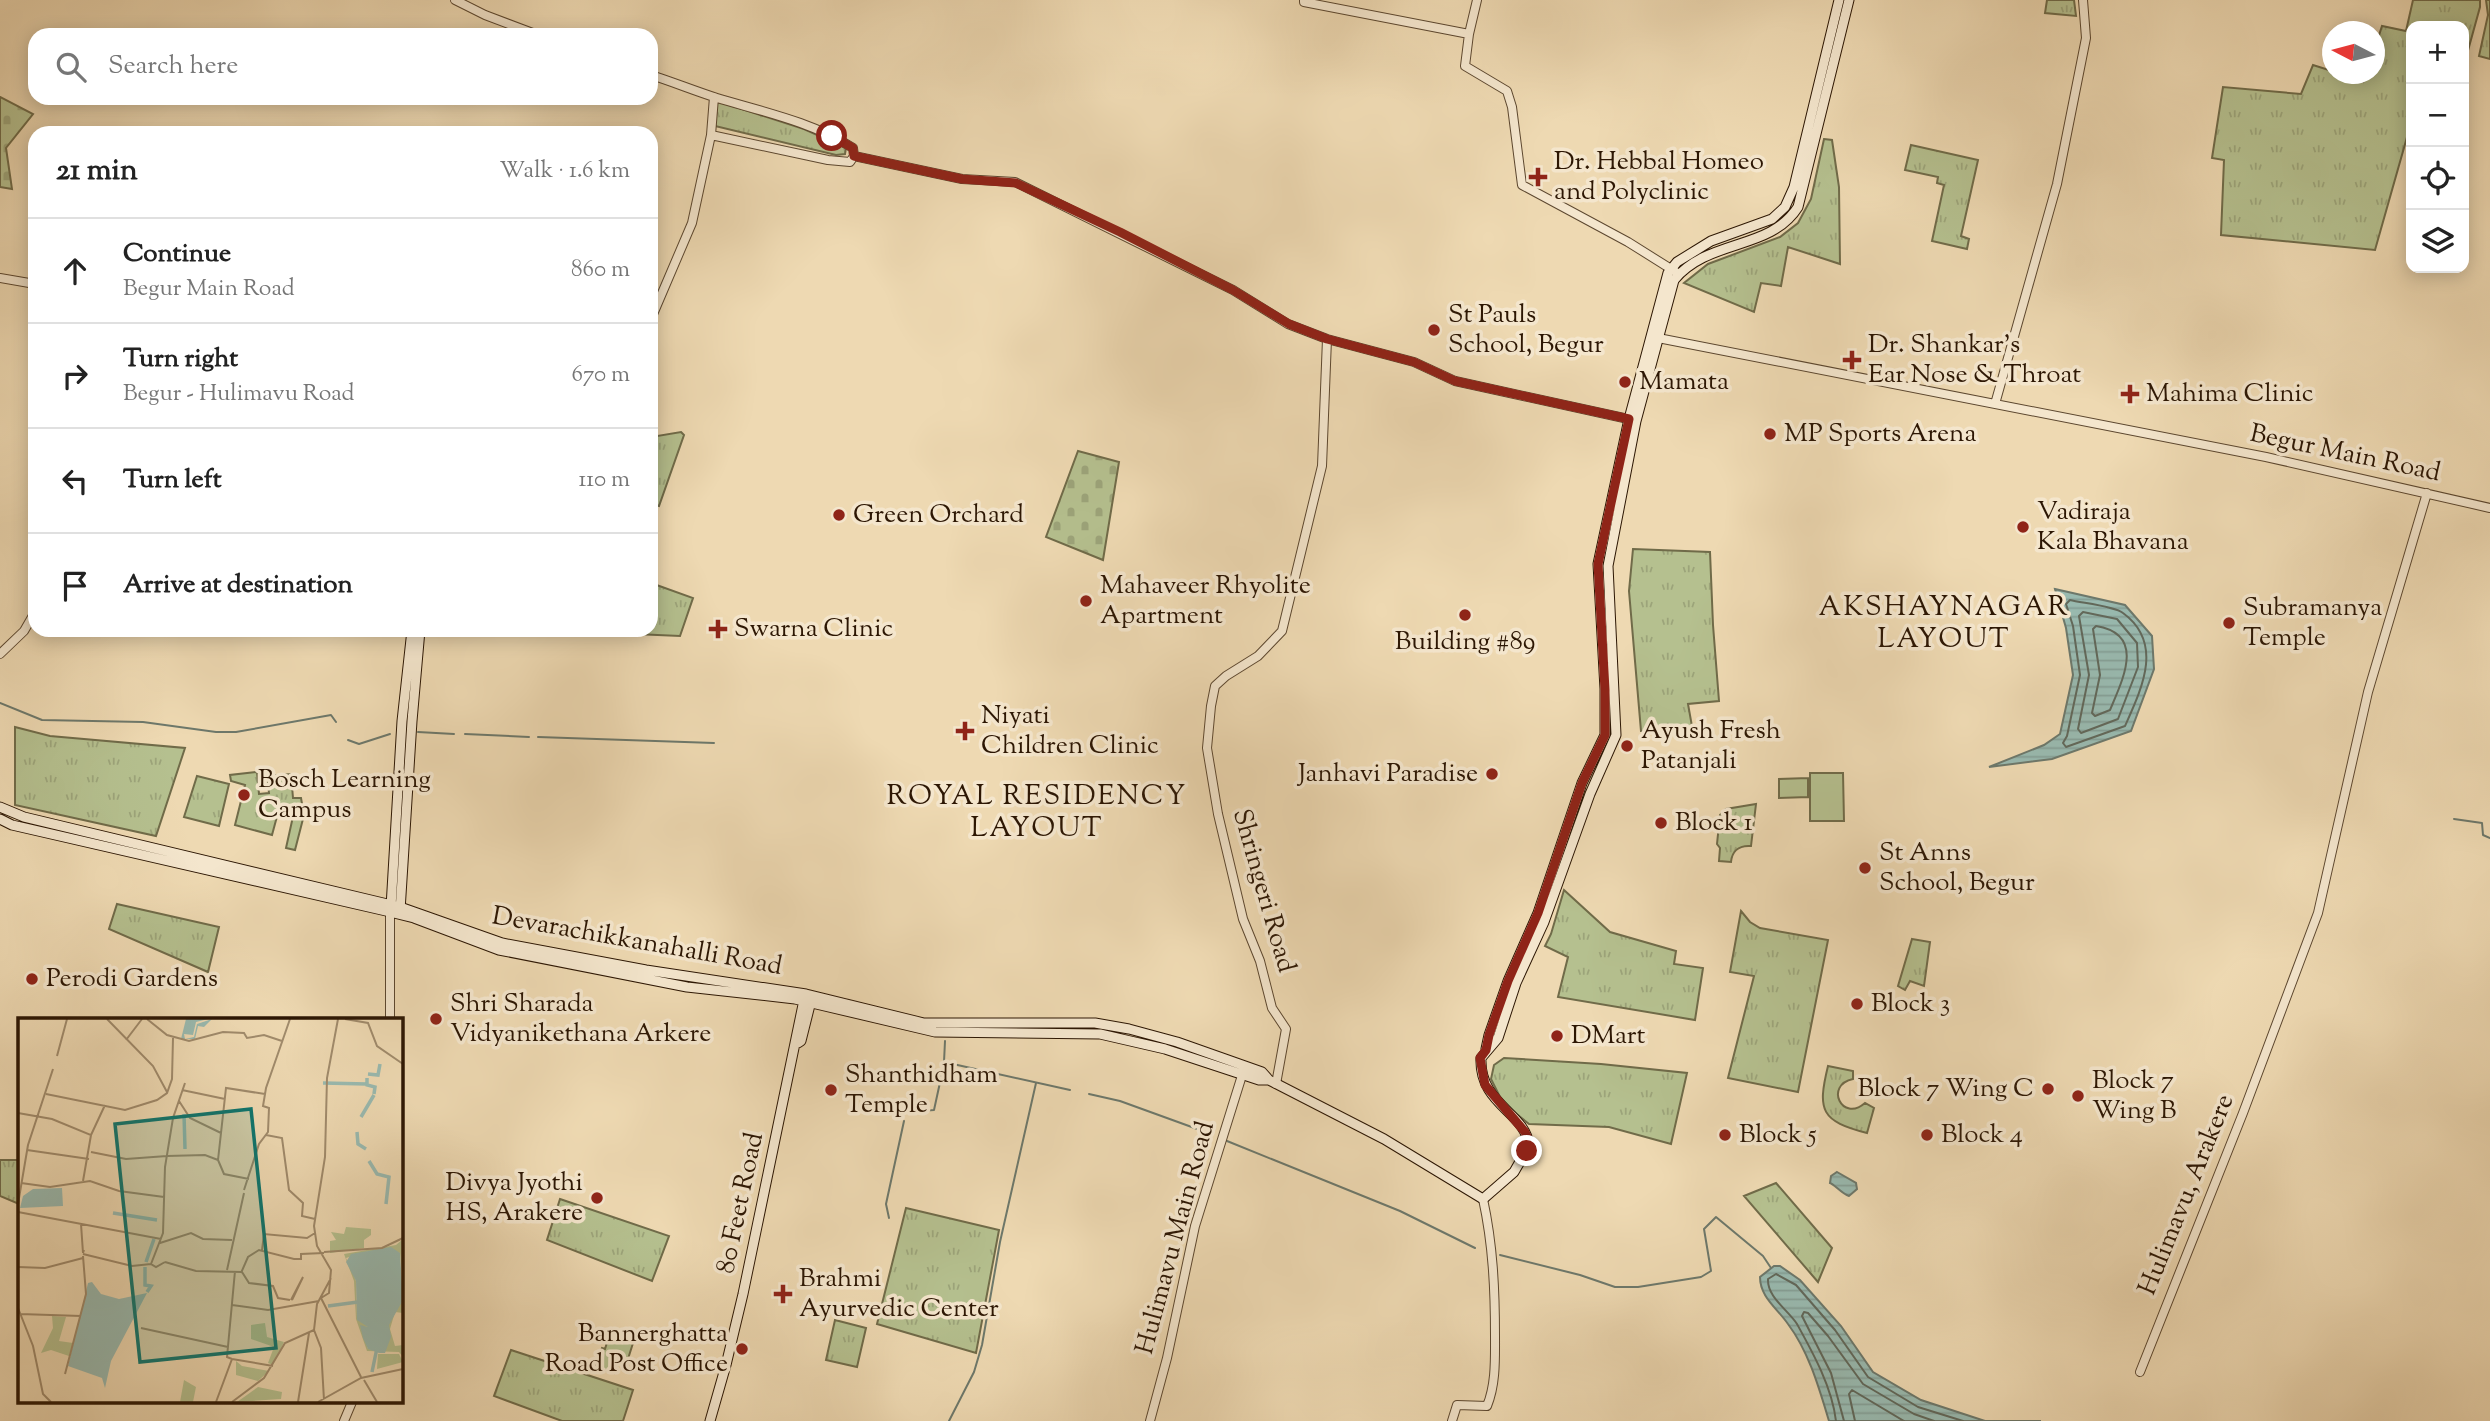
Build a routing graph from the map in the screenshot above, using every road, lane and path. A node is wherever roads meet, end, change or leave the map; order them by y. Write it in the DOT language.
graph roads {
  1 [pos="455,0"];
  2 [pos="1304,0"];
  3 [pos="1477,0"];
  4 [pos="1839,0"];
  5 [pos="1849,0"];
  6 [pos="2083,0"];
  7 [pos="1838,26"];
  8 [pos="519,28"];
  9 [pos="1469,34"];
  10 [pos="658,77"];
  11 [pos="714,97"];
  12 [pos="711,135"];
  13 [pos="854,156"];
  14 [pos="1762,225"];
  15 [pos="1767,235"];
  16 [pos="1675,271"];
  17 [pos="0,278"];
  18 [pos="28,283"];
  19 [pos="658,303"];
  20 [pos="1655,338"];
  21 [pos="1327,339"];
  22 [pos="1995,404"];
  23 [pos="1632,420"];
  24 [pos="2427,493"];
  25 [pos="2490,508"];
  26 [pos="28,623"];
  27 [pos="411,637"];
  28 [pos="419,637"];
  29 [pos="0,654"];
  30 [pos="0,807"];
  31 [pos="0,819"];
  32 [pos="395,909"];
  33 [pos="808,998"];
  34 [pos="390,1018"];
  35 [pos="1243,1070"];
  36 [pos="1273,1082"];
  37 [pos="1483,1199"];
  38 [pos="2140,1372"];
  39 [pos="351,1404"];
  40 [pos="344,1421"];
  41 [pos="710,1421"];
  42 [pos="1150,1421"];
  43 [pos="1452,1421"];
  1 -- 8 [label="street"];
  2 -- 9 [label="street"];
  3 -- 9 [label="street"];
  4 -- 7 [label="main road"];
  5 -- 7 [label="main road"];
  6 -- 22 [label="street"];
  7 -- 14 [label="main road"];
  7 -- 15 [label="main road"];
  9 -- 16 [label="street"];
  10 -- 11 [label="street"];
  11 -- 12 [label="street"];
  11 -- 13 [label="street"];
  12 -- 13 [label="street"];
  12 -- 19 [label="street"];
  13 -- 21 [label="street"];
  14 -- 15 [label="main road"];
  14 -- 16 [label="main road"];
  15 -- 16 [label="main road"];
  16 -- 20 [label="main road"];
  17 -- 18 [label="street"];
  20 -- 22 [label="street, Begur Main Road"];
  20 -- 23 [label="main road"];
  20 -- 23 [label="main road"];
  21 -- 23 [label="street"];
  21 -- 36 [label="street, Shringeri Road"];
  22 -- 24 [label="street, Begur Main Road"];
  23 -- 37 [label="main road"];
  24 -- 25 [label="street, Begur Main Road"];
  24 -- 38 [label="street, Hulimavu, Arakere"];
  26 -- 29 [label="street"];
  27 -- 32 [label="main road"];
  28 -- 32 [label="main road"];
  30 -- 32 [label="main road, Devarachikkanahalli Road"];
  31 -- 32 [label="main road, Devarachikkanahalli Road"];
  32 -- 33 [label="main road, Devarachikkanahalli Road"];
  32 -- 34 [label="street"];
  33 -- 35 [label="main road, Devarachikkanahalli Road"];
  33 -- 41 [label="main road, 80 Feet Road"];
  35 -- 36 [label="main road, Devarachikkanahalli Road"];
  35 -- 42 [label="street, Hulimavu Main Road"];
  36 -- 37 [label="main road, Devarachikkanahalli Road"];
  37 -- 43 [label="street"];
  39 -- 40 [label="street"];
}
